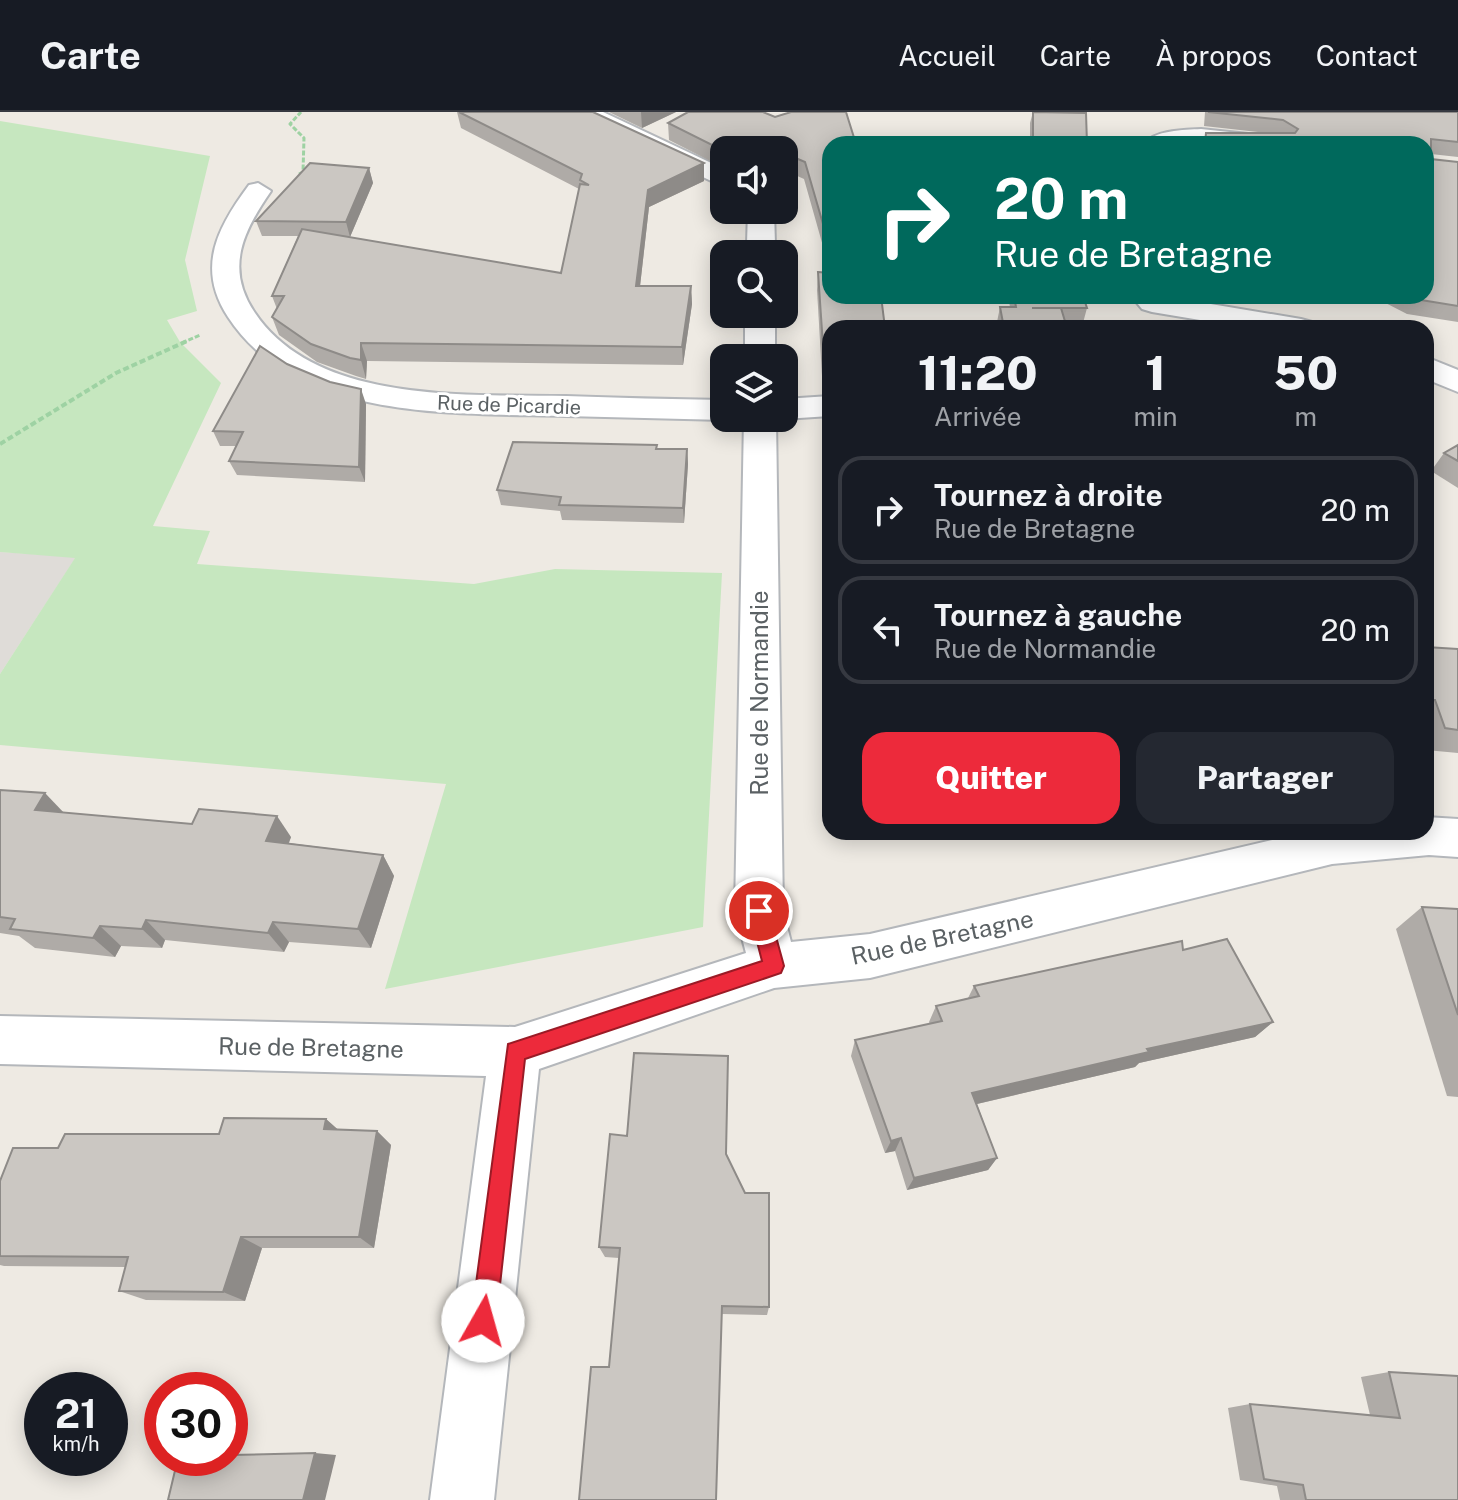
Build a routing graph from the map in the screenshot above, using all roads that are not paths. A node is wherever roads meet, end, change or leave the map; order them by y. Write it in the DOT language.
graph roads {
  1 [pos="584,112"];
  2 [pos="673,125"];
  3 [pos="1178,136"];
  4 [pos="1211,136"];
  5 [pos="644,139"];
  6 [pos="710,172"];
  7 [pos="258,191"];
  8 [pos="1151,309"];
  9 [pos="1238,320"];
  10 [pos="1434,370"];
  11 [pos="1458,383"];
  12 [pos="822,407"];
  13 [pos="798,408"];
  14 [pos="710,410"];
  15 [pos="760,432"];
  16 [pos="1434,836"];
  17 [pos="1458,838"];
  18 [pos="1386,840"];
  19 [pos="774,966"];
  20 [pos="0,1040"];
  21 [pos="515,1052"];
  22 [pos="462,1500"];
  1 -- 5 [label="street"];
  2 -- 5 [label="street"];
  3 -- 4 [label="street"];
  5 -- 6 [label="street"];
  7 -- 14 [label="street, Rue de Picardie"];
  8 -- 9 [label="street"];
  10 -- 11 [label="street"];
  12 -- 13 [label="street"];
  15 -- 19 [label="street, Rue de Normandie"];
  16 -- 17 [label="street, Rue de Bretagne"];
  18 -- 19 [label="street, Rue de Bretagne"];
  19 -- 21 [label="street, Rue de Bretagne"];
  20 -- 21 [label="street, Rue de Bretagne"];
  21 -- 22 [label="street"];
}
